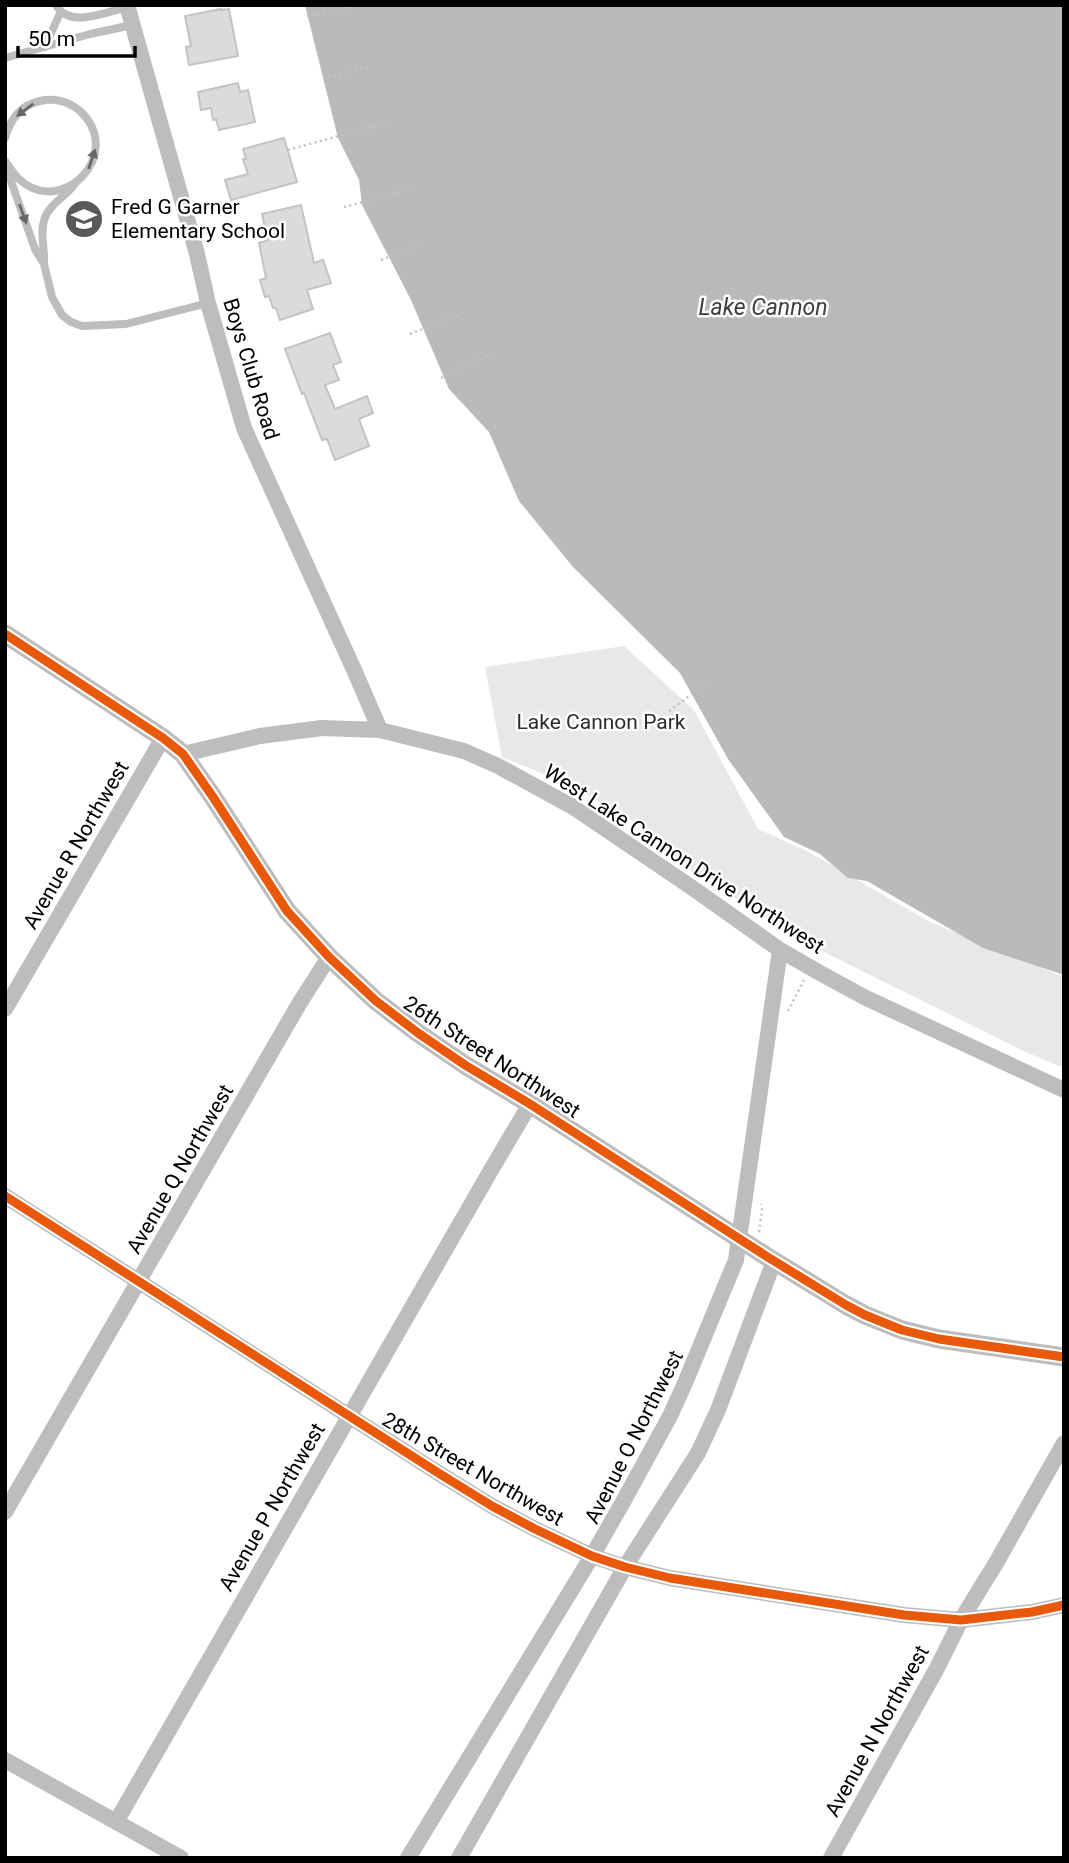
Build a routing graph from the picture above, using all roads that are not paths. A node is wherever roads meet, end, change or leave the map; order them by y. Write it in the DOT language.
graph roads {
  1 [pos="127,6"];
  2 [pos="58,9"];
  3 [pos="132,25"];
  4 [pos="45,47"];
  5 [pos="5,58"];
  6 [pos="5,138"];
  7 [pos="6,160"];
  8 [pos="75,184"];
  9 [pos="44,264"];
  10 [pos="208,303"];
  11 [pos="5,634"];
  12 [pos="380,730"];
  13 [pos="163,738"];
  14 [pos="183,754"];
  15 [pos="780,950"];
  16 [pos="329,957"];
  17 [pos="5,1009"];
  18 [pos="1064,1090"];
  19 [pos="530,1104"];
  20 [pos="5,1196"];
  21 [pos="740,1238"];
  22 [pos="774,1261"];
  23 [pos="139,1282"];
  24 [pos="1064,1357"];
  25 [pos="349,1416"];
  26 [pos="1064,1443"];
  27 [pos="5,1512"];
  28 [pos="592,1556"];
  29 [pos="625,1567"];
  30 [pos="1064,1605"];
  31 [pos="961,1620"];
  32 [pos="5,1760"];
  33 [pos="116,1822"];
  34 [pos="181,1858"];
  35 [pos="408,1858"];
  36 [pos="459,1858"];
  37 [pos="831,1858"];
  1 -- 2 [label="lane"];
  1 -- 3 [label="street, Boys Club Road"];
  2 -- 4 [label="lane"];
  3 -- 4 [label="lane"];
  3 -- 10 [label="street, Boys Club Road"];
  4 -- 5 [label="lane"];
  8 -- 6 [label="lane, one-way"];
  7 -- 8 [label="lane"];
  7 -- 9 [label="lane, one-way"];
  8 -- 9 [label="lane"];
  9 -- 10 [label="lane"];
  10 -- 12 [label="street, Boys Club Road"];
  11 -- 13 [label="street, 26th Street Northwest"];
  12 -- 14 [label="street, West Lake Cannon Drive Northwest"];
  12 -- 15 [label="street, West Lake Cannon Drive Northwest"];
  13 -- 14 [label="street, 26th Street Northwest"];
  13 -- 17 [label="street, Avenue R Northwest"];
  14 -- 16 [label="street, 26th Street Northwest"];
  15 -- 18 [label="street, West Lake Cannon Drive Northwest"];
  15 -- 21 [label="street, Avenue O Northwest"];
  16 -- 19 [label="street, 26th Street Northwest"];
  16 -- 23 [label="street, Avenue Q Northwest"];
  19 -- 21 [label="street, 26th Street Northwest"];
  19 -- 25 [label="street, Avenue P Northwest"];
  20 -- 23 [label="street, 28th Street Northwest"];
  21 -- 22 [label="street, 26th Street Northwest"];
  21 -- 28 [label="street, Avenue O Northwest"];
  22 -- 24 [label="street, 26th Street Northwest"];
  22 -- 29 [label="street"];
  23 -- 25 [label="street, 28th Street Northwest"];
  23 -- 27 [label="street, Avenue Q Northwest"];
  25 -- 28 [label="street, 28th Street Northwest"];
  25 -- 33 [label="street, Avenue P Northwest"];
  26 -- 31 [label="street, Avenue N Northwest"];
  28 -- 29 [label="street, 28th Street Northwest"];
  28 -- 35 [label="street, Avenue O Northwest"];
  29 -- 31 [label="street, 28th Street Northwest"];
  29 -- 36 [label="street"];
  30 -- 31 [label="street, 28th Street Northwest"];
  31 -- 37 [label="street, Avenue N Northwest"];
  32 -- 33 [label="street"];
  33 -- 34 [label="street"];
}
